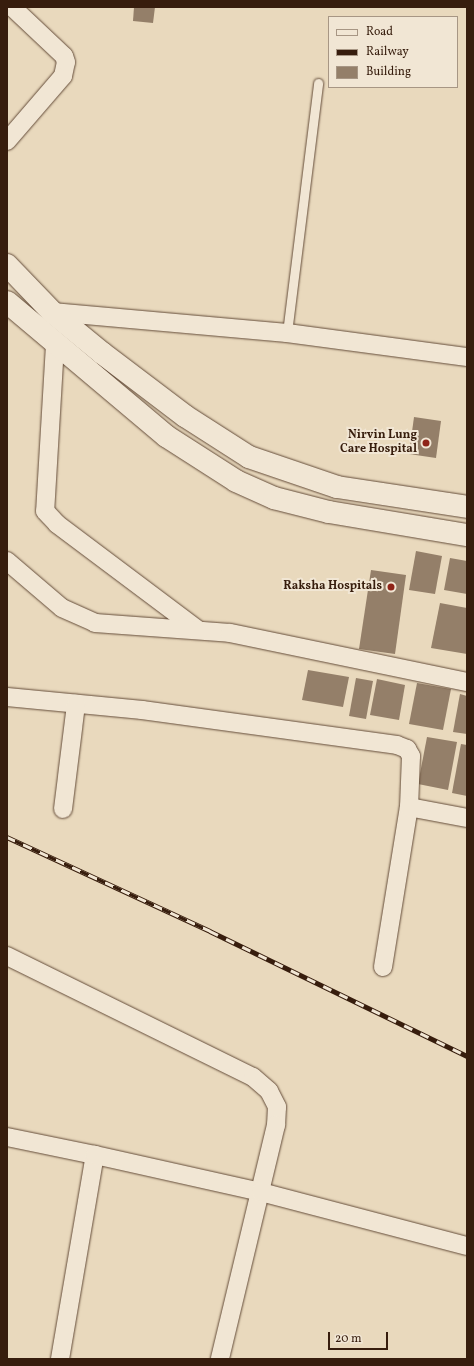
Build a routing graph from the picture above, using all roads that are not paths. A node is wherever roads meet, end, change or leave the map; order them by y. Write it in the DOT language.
graph roads {
  1 [pos="12,7"];
  2 [pos="318,83"];
  3 [pos="7,141"];
  4 [pos="7,265"];
  5 [pos="7,302"];
  6 [pos="52,312"];
  7 [pos="287,333"];
  8 [pos="55,345"];
  9 [pos="467,357"];
  10 [pos="467,507"];
  11 [pos="467,535"];
  12 [pos="7,561"];
  13 [pos="198,630"];
  14 [pos="467,682"];
  15 [pos="7,697"];
  16 [pos="76,704"];
  17 [pos="409,807"];
  18 [pos="62,809"];
  19 [pos="467,818"];
  20 [pos="7,956"];
  21 [pos="383,967"];
  22 [pos="7,1137"];
  23 [pos="95,1155"];
  24 [pos="261,1192"];
  25 [pos="467,1246"];
  26 [pos="60,1359"];
  27 [pos="220,1359"];
  1 -- 3 [label="street"];
  2 -- 7 [label="lane"];
  4 -- 6 [label="main road"];
  5 -- 8 [label="main road"];
  6 -- 7 [label="street"];
  6 -- 10 [label="main road"];
  7 -- 9 [label="street"];
  8 -- 11 [label="main road"];
  8 -- 13 [label="street"];
  12 -- 13 [label="street"];
  13 -- 14 [label="street"];
  15 -- 16 [label="street"];
  16 -- 17 [label="street"];
  16 -- 18 [label="street"];
  17 -- 19 [label="street"];
  17 -- 21 [label="street"];
  20 -- 24 [label="street"];
  22 -- 23 [label="street"];
  23 -- 24 [label="street"];
  23 -- 26 [label="street"];
  24 -- 25 [label="street"];
  24 -- 27 [label="street"];
}
